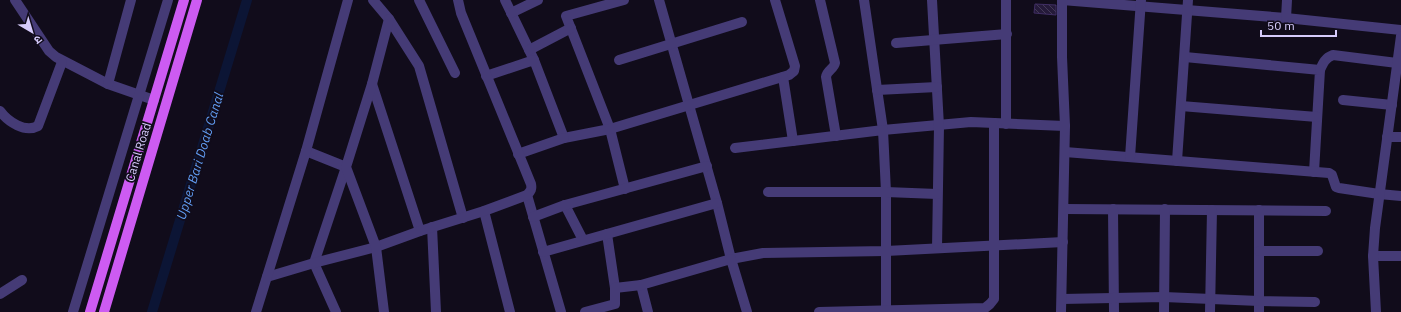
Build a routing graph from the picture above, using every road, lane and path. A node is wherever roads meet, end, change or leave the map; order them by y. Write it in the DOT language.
graph roads {
  1 [pos="15,0"];
  2 [pos="131,0"];
  3 [pos="168,0"];
  4 [pos="184,0"];
  5 [pos="197,0"];
  6 [pos="348,0"];
  7 [pos="374,0"];
  8 [pos="419,0"];
  9 [pos="458,0"];
  10 [pos="505,0"];
  11 [pos="538,0"];
  12 [pos="624,0"];
  13 [pos="659,0"];
  14 [pos="775,0"];
  15 [pos="820,0"];
  16 [pos="864,0"];
  17 [pos="932,0"];
  18 [pos="1006,0"];
  19 [pos="1062,0"];
  20 [pos="1287,0"];
  21 [pos="1141,3"];
  22 [pos="1187,5"];
  23 [pos="511,13"];
  24 [pos="1286,18"];
  25 [pos="389,20"];
  26 [pos="742,22"];
  27 [pos="571,28"];
  28 [pos="1401,30"];
  29 [pos="1007,34"];
  30 [pos="1401,36"];
  31 [pos="934,40"];
  32 [pos="896,43"];
  33 [pos="672,44"];
  34 [pos="529,50"];
  35 [pos="1185,57"];
  36 [pos="534,60"];
  37 [pos="619,60"];
  38 [pos="62,62"];
  39 [pos="1398,68"];
  40 [pos="1320,70"];
  41 [pos="455,73"];
  42 [pos="486,76"];
  43 [pos="783,77"];
  44 [pos="108,84"];
  45 [pos="372,84"];
  46 [pos="937,87"];
  47 [pos="877,90"];
  48 [pos="139,95"];
  49 [pos="154,100"];
  50 [pos="1344,100"];
  51 [pos="688,105"];
  52 [pos="1392,105"];
  53 [pos="1181,106"];
  54 [pos="0,111"];
  55 [pos="1317,116"];
  56 [pos="994,123"];
  57 [pos="1006,124"];
  58 [pos="939,126"];
  59 [pos="1066,126"];
  60 [pos="610,129"];
  61 [pos="883,130"];
  62 [pos="836,136"];
  63 [pos="1387,137"];
  64 [pos="1401,137"];
  65 [pos="564,138"];
  66 [pos="793,141"];
  67 [pos="735,148"];
  68 [pos="306,151"];
  69 [pos="1065,152"];
  70 [pos="518,154"];
  71 [pos="1130,157"];
  72 [pos="1177,161"];
  73 [pos="707,166"];
  74 [pos="346,167"];
  75 [pos="1314,172"];
  76 [pos="625,189"];
  77 [pos="768,192"];
  78 [pos="886,192"];
  79 [pos="937,194"];
  80 [pos="1379,194"];
  81 [pos="528,195"];
  82 [pos="1401,196"];
  83 [pos="717,203"];
  84 [pos="565,205"];
  85 [pos="1064,209"];
  86 [pos="1113,209"];
  87 [pos="1165,209"];
  88 [pos="1212,210"];
  89 [pos="1259,210"];
  90 [pos="484,211"];
  91 [pos="1326,211"];
  92 [pos="533,217"];
  93 [pos="463,218"];
  94 [pos="432,227"];
  95 [pos="420,231"];
  96 [pos="607,234"];
  97 [pos="583,240"];
  98 [pos="1063,242"];
  99 [pos="995,245"];
  100 [pos="376,247"];
  101 [pos="937,248"];
  102 [pos="886,251"];
  103 [pos="1259,251"];
  104 [pos="1318,251"];
  105 [pos="543,252"];
  106 [pos="1373,256"];
  107 [pos="1401,256"];
  108 [pos="731,259"];
  109 [pos="314,263"];
  110 [pos="266,277"];
  111 [pos="22,280"];
  112 [pos="641,285"];
  113 [pos="615,288"];
  114 [pos="0,294"];
  115 [pos="1164,297"];
  116 [pos="1114,298"];
  117 [pos="1062,299"];
  118 [pos="1210,299"];
  119 [pos="1259,301"];
  120 [pos="1315,302"];
  121 [pos="616,308"];
  122 [pos="886,311"];
  123 [pos="73,312"];
  124 [pos="90,312"];
  125 [pos="104,312"];
  126 [pos="256,312"];
  127 [pos="336,312"];
  128 [pos="384,312"];
  129 [pos="436,312"];
  130 [pos="510,312"];
  131 [pos="560,312"];
  132 [pos="585,312"];
  133 [pos="648,312"];
  134 [pos="747,312"];
  135 [pos="819,312"];
  136 [pos="863,312"];
  137 [pos="1061,312"];
  138 [pos="1114,312"];
  139 [pos="1164,312"];
  140 [pos="1210,312"];
  141 [pos="1259,312"];
  142 [pos="1376,312"];
  1 -- 38 [label="street"];
  2 -- 44 [label="street"];
  3 -- 48 [label="street"];
  4 -- 49 [label="main road, Canal Road"];
  5 -- 125 [label="main road, Canal Road"];
  6 -- 68 [label="street"];
  7 -- 25 [label="street"];
  8 -- 41 [label="street"];
  9 -- 42 [label="street"];
  10 -- 23 [label="street"];
  11 -- 23 [label="street"];
  12 -- 27 [label="street"];
  13 -- 33 [label="street"];
  14 -- 43 [label="street"];
  15 -- 62 [label="street"];
  16 -- 47 [label="street"];
  17 -- 31 [label="street"];
  18 -- 29 [label="street"];
  19 -- 21 [label="street"];
  19 -- 59 [label="street"];
  20 -- 24 [label="street"];
  21 -- 22 [label="street"];
  21 -- 71 [label="street"];
  22 -- 24 [label="street"];
  22 -- 35 [label="street"];
  23 -- 34 [label="street"];
  24 -- 28 [label="street"];
  25 -- 45 [label="street"];
  25 -- 93 [label="street"];
  26 -- 33 [label="street"];
  27 -- 34 [label="street"];
  27 -- 60 [label="street"];
  29 -- 31 [label="street"];
  29 -- 57 [label="street"];
  30 -- 39 [label="street"];
  31 -- 32 [label="street"];
  31 -- 46 [label="street"];
  33 -- 37 [label="street"];
  33 -- 51 [label="street"];
  34 -- 36 [label="street"];
  35 -- 40 [label="street"];
  35 -- 53 [label="street"];
  36 -- 42 [label="street"];
  36 -- 65 [label="street"];
  38 -- 44 [label="street"];
  38 -- 54 [label="street"];
  39 -- 40 [label="street"];
  39 -- 52 [label="street"];
  40 -- 55 [label="street"];
  42 -- 70 [label="street"];
  43 -- 51 [label="street"];
  43 -- 66 [label="street"];
  44 -- 48 [label="street"];
  45 -- 74 [label="street"];
  45 -- 95 [label="street"];
  46 -- 47 [label="street"];
  46 -- 58 [label="street"];
  47 -- 61 [label="street"];
  48 -- 49 [label="street"];
  48 -- 123 [label="street"];
  49 -- 124 [label="main road, Canal Road"];
  50 -- 52 [label="street"];
  51 -- 60 [label="street"];
  51 -- 73 [label="street"];
  52 -- 63 [label="street"];
  53 -- 55 [label="street"];
  53 -- 72 [label="street"];
  55 -- 75 [label="street"];
  56 -- 57 [label="street"];
  56 -- 58 [label="street"];
  56 -- 99 [label="street"];
  57 -- 59 [label="street"];
  58 -- 61 [label="street"];
  58 -- 79 [label="street"];
  59 -- 69 [label="street"];
  60 -- 65 [label="street"];
  60 -- 76 [label="street"];
  61 -- 62 [label="street"];
  61 -- 78 [label="street"];
  62 -- 66 [label="street"];
  63 -- 64 [label="street"];
  63 -- 80 [label="street"];
  65 -- 70 [label="street"];
  66 -- 67 [label="street"];
  68 -- 74 [label="street"];
  68 -- 110 [label="street"];
  69 -- 71 [label="street"];
  69 -- 85 [label="street"];
  70 -- 81 [label="street"];
  71 -- 72 [label="street"];
  72 -- 75 [label="street"];
  73 -- 76 [label="street"];
  73 -- 83 [label="street"];
  74 -- 100 [label="street"];
  74 -- 109 [label="street"];
  75 -- 80 [label="street"];
  76 -- 84 [label="street"];
  77 -- 78 [label="street"];
  78 -- 79 [label="street"];
  78 -- 102 [label="street"];
  79 -- 101 [label="street"];
  80 -- 82 [label="street"];
  80 -- 106 [label="street"];
  81 -- 90 [label="street"];
  81 -- 92 [label="street"];
  83 -- 96 [label="street"];
  83 -- 108 [label="street"];
  84 -- 92 [label="street"];
  84 -- 97 [label="street"];
  85 -- 86 [label="street"];
  85 -- 98 [label="street"];
  86 -- 87 [label="street"];
  86 -- 116 [label="street"];
  87 -- 88 [label="street"];
  87 -- 115 [label="street"];
  88 -- 89 [label="street"];
  88 -- 118 [label="street"];
  89 -- 91 [label="street"];
  89 -- 103 [label="street"];
  90 -- 93 [label="street"];
  90 -- 130 [label="street"];
  92 -- 105 [label="street"];
  93 -- 94 [label="street"];
  94 -- 95 [label="street"];
  94 -- 129 [label="street"];
  95 -- 100 [label="street"];
  96 -- 97 [label="street"];
  96 -- 113 [label="street"];
  97 -- 105 [label="street"];
  98 -- 99 [label="street"];
  98 -- 117 [label="street"];
  99 -- 101 [label="street"];
  99 -- 122 [label="street"];
  100 -- 109 [label="street"];
  100 -- 128 [label="street"];
  101 -- 102 [label="street"];
  102 -- 108 [label="street"];
  102 -- 122 [label="street"];
  103 -- 104 [label="street"];
  103 -- 119 [label="street"];
  105 -- 131 [label="street"];
  106 -- 107 [label="street"];
  106 -- 142 [label="street"];
  108 -- 112 [label="street"];
  108 -- 134 [label="street"];
  109 -- 110 [label="street"];
  109 -- 127 [label="street"];
  110 -- 126 [label="street"];
  111 -- 114 [label="street"];
  112 -- 113 [label="street"];
  112 -- 133 [label="street"];
  113 -- 121 [label="street"];
  115 -- 116 [label="street"];
  115 -- 118 [label="street"];
  115 -- 139 [label="street"];
  116 -- 117 [label="street"];
  116 -- 138 [label="street"];
  117 -- 137 [label="street"];
  118 -- 119 [label="street"];
  118 -- 140 [label="street"];
  119 -- 120 [label="street"];
  119 -- 141 [label="street"];
  121 -- 132 [label="street"];
  122 -- 136 [label="street"];
  135 -- 136 [label="street"];
}
